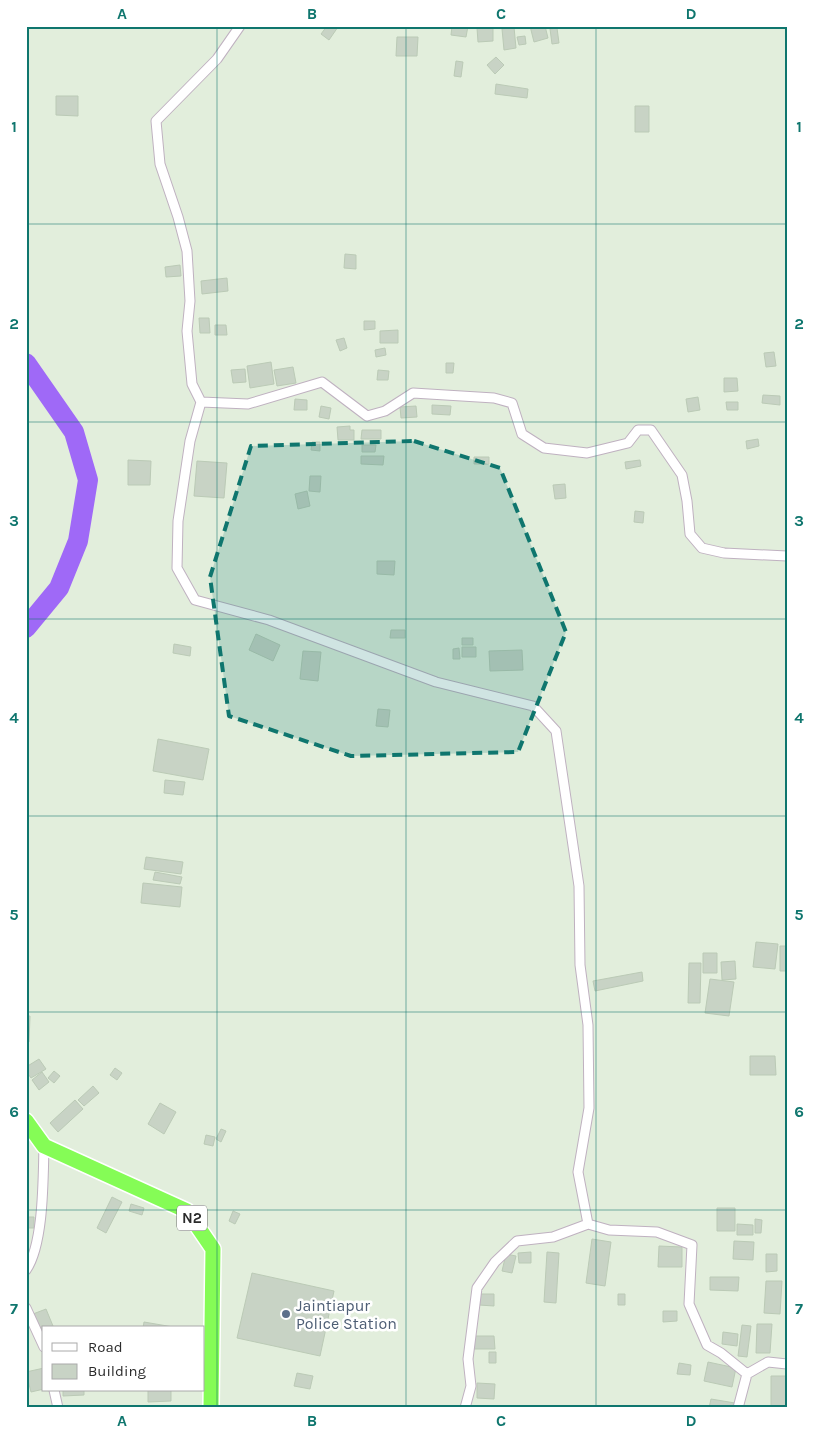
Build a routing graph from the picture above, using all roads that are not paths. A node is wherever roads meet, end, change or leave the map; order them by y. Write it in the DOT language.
graph roads {
  1 [pos="240,26"];
  2 [pos="201,402"];
  3 [pos="787,556"];
  4 [pos="26,1121"];
  5 [pos="44,1146"];
  6 [pos="588,1224"];
  7 [pos="26,1270"];
  8 [pos="26,1308"];
  9 [pos="42,1343"];
  10 [pos="787,1364"];
  11 [pos="747,1374"];
  12 [pos="54,1392"];
  13 [pos="58,1408"];
  14 [pos="211,1408"];
  15 [pos="465,1408"];
  16 [pos="738,1408"];
  1 -- 2 [label="street"];
  2 -- 3 [label="street"];
  2 -- 6 [label="street"];
  4 -- 5 [label="highway, N2"];
  5 -- 7 [label="street"];
  5 -- 14 [label="highway, N2"];
  6 -- 11 [label="street"];
  6 -- 15 [label="street"];
  8 -- 9 [label="street"];
  10 -- 11 [label="street"];
  11 -- 16 [label="street"];
  12 -- 13 [label="street"];
}
